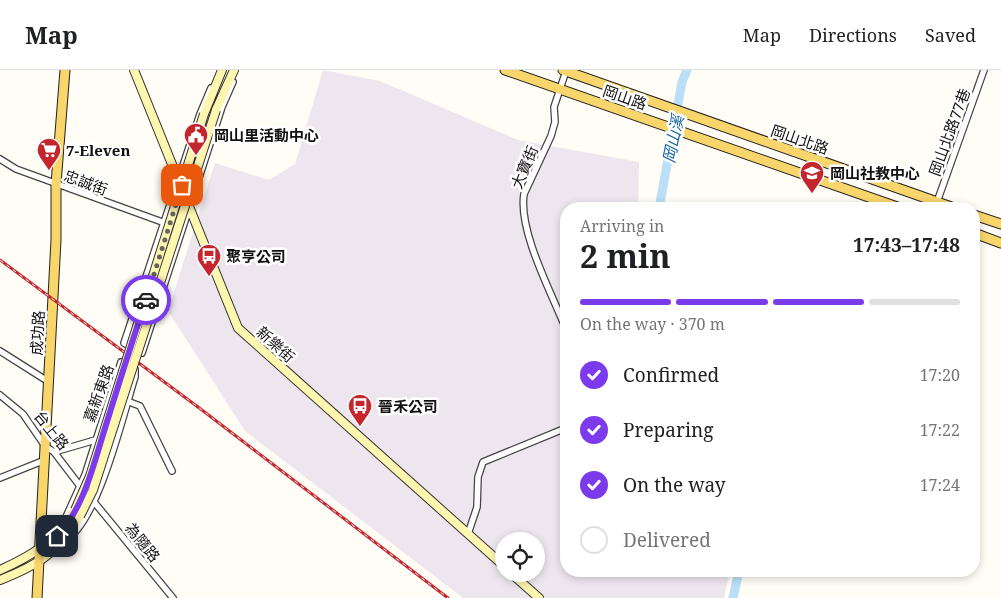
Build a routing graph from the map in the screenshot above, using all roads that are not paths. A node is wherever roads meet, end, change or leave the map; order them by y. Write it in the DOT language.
graph roads {
  1 [pos="65,70"];
  2 [pos="134,70"];
  3 [pos="220,70"];
  4 [pos="236,70"];
  5 [pos="505,70"];
  6 [pos="564,70"];
  7 [pos="984,70"];
  8 [pos="560,89"];
  9 [pos="690,115"];
  10 [pos="194,131"];
  11 [pos="212,137"];
  12 [pos="0,159"];
  13 [pos="179,178"];
  14 [pos="56,184"];
  15 [pos="883,202"];
  16 [pos="937,202"];
  17 [pos="190,205"];
  18 [pos="980,217"];
  19 [pos="165,223"];
  20 [pos="1001,224"];
  21 [pos="980,235"];
  22 [pos="1001,243"];
  23 [pos="560,314"];
  24 [pos="0,351"];
  25 [pos="48,382"];
  26 [pos="0,394"];
  27 [pos="127,401"];
  28 [pos="560,430"];
  29 [pos="97,438"];
  30 [pos="114,443"];
  31 [pos="45,446"];
  32 [pos="54,452"];
  33 [pos="45,460"];
  34 [pos="172,471"];
  35 [pos="0,478"];
  36 [pos="80,486"];
  37 [pos="94,502"];
  38 [pos="78,513"];
  39 [pos="468,534"];
  40 [pos="57,536"];
  41 [pos="63,542"];
  42 [pos="41,549"];
  43 [pos="495,558"];
  44 [pos="41,562"];
  45 [pos="0,570"];
  46 [pos="0,580"];
  47 [pos="521,582"];
  48 [pos="37,598"];
  49 [pos="173,598"];
  50 [pos="539,598"];
  1 -- 14 [label="main road, 成功路"];
  2 -- 13 [label="street, 新樂街"];
  3 -- 10 [label="street"];
  3 -- 38 [label="street, bridge"];
  4 -- 11 [label="street"];
  4 -- 38 [label="street, bridge"];
  5 -- 8 [label="main road, 岡山路"];
  6 -- 8 [label="street, 大寶街"];
  6 -- 9 [label="main road, 岡山路"];
  7 -- 16 [label="street, 岡山北路77巷"];
  8 -- 15 [label="main road, 岡山路"];
  8 -- 23 [label="street, 大寶街"];
  9 -- 16 [label="main road, 岡山北路"];
  10 -- 11 [label="street"];
  10 -- 13 [label="street"];
  11 -- 17 [label="street"];
  12 -- 14 [label="street, 忠誠街"];
  13 -- 17 [label="street, 新樂街"];
  13 -- 19 [label="street"];
  14 -- 19 [label="street, 忠誠街"];
  14 -- 25 [label="main road, 成功路"];
  17 -- 19 [label="street"];
  17 -- 39 [label="street, 新樂街"];
  18 -- 20 [label="main road"];
  21 -- 22 [label="main road"];
  24 -- 25 [label="street"];
  25 -- 31 [label="main road, 成功路"];
  26 -- 31 [label="street, 台上路"];
  27 -- 29 [label="street, 嘉新東路"];
  27 -- 30 [label="street, 嘉新東路"];
  27 -- 34 [label="street"];
  28 -- 39 [label="street"];
  29 -- 30 [label="street"];
  29 -- 32 [label="street"];
  29 -- 36 [label="street, 嘉新東路"];
  30 -- 37 [label="street, 嘉新東路"];
  31 -- 32 [label="street, 台上路"];
  31 -- 33 [label="main road, 成功路"];
  32 -- 36 [label="street, 台上路"];
  33 -- 35 [label="street"];
  33 -- 42 [label="main road, 成功路"];
  36 -- 40 [label="street, 嘉新東路"];
  37 -- 41 [label="street, 嘉新東路"];
  37 -- 49 [label="street, 為隨路"];
  38 -- 40 [label="street, 嘉新東路"];
  38 -- 41 [label="street, 嘉新東路"];
  39 -- 43 [label="street, 新樂街"];
  40 -- 42 [label="street, 嘉新東路"];
  41 -- 44 [label="street, 嘉新東路"];
  42 -- 44 [label="main road, 成功路"];
  42 -- 45 [label="street, 嘉新東路"];
  44 -- 46 [label="street, 嘉新東路"];
  44 -- 48 [label="main road, 成功路"];
  47 -- 50 [label="street"];
}
